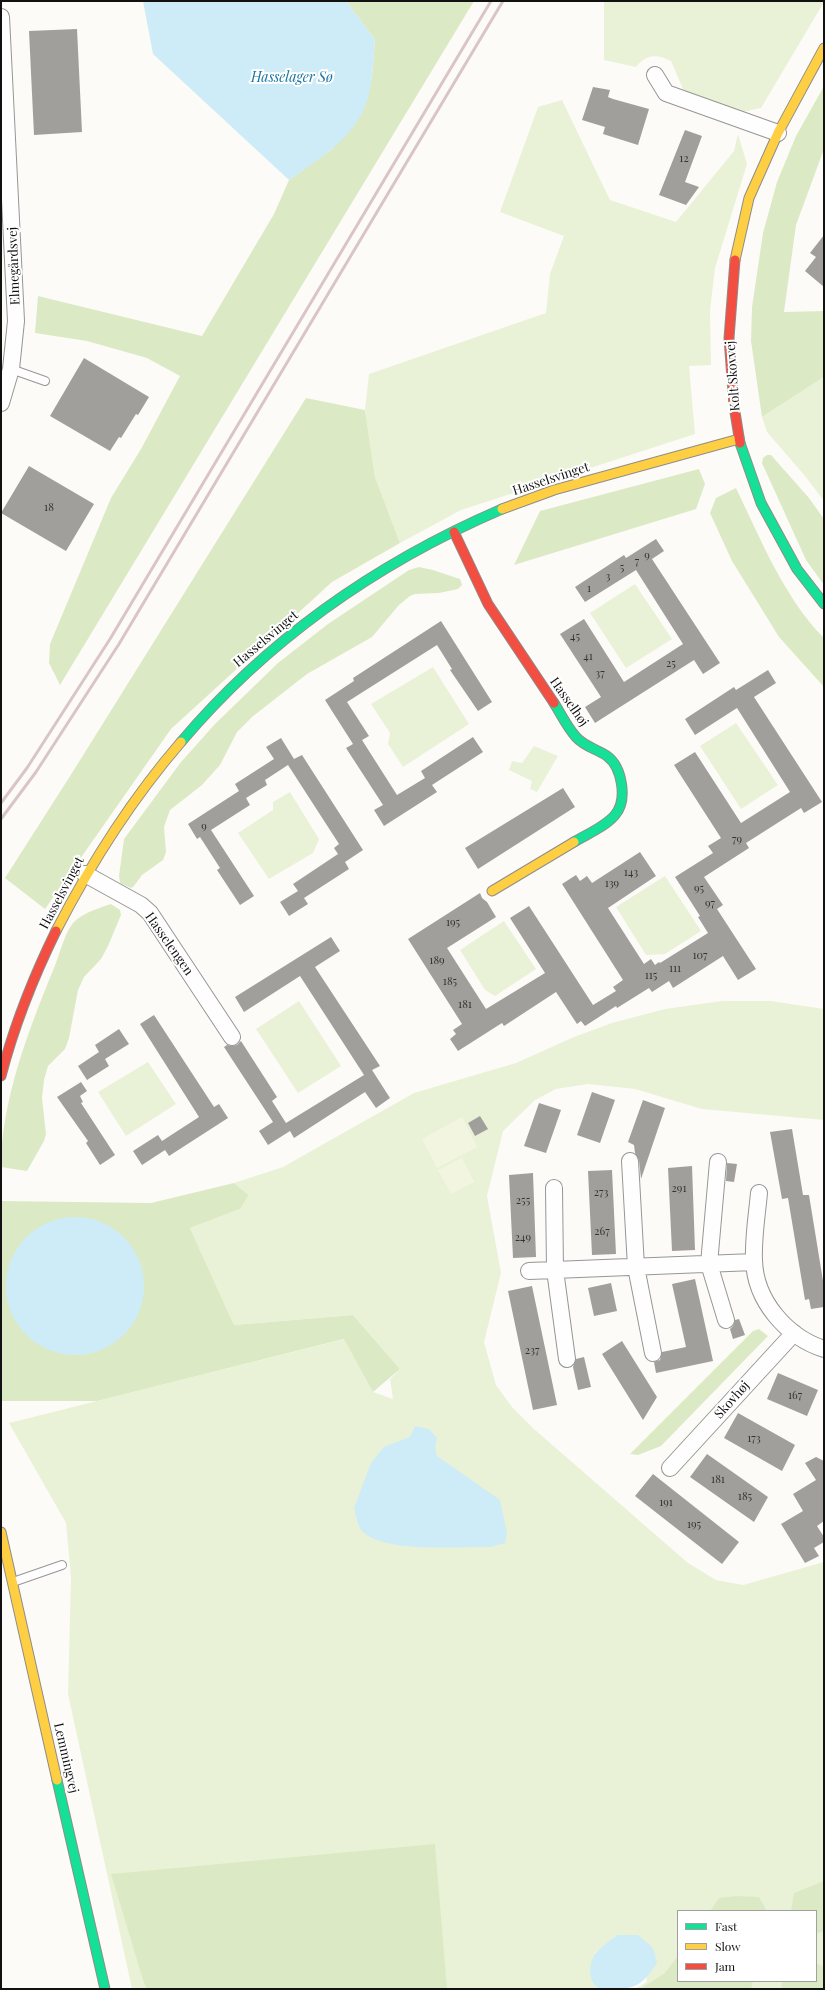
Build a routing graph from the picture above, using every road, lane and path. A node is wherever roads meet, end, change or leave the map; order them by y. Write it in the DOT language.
graph roads {
  1 [pos="1,17"];
  2 [pos="824,48"];
  3 [pos="2,56"];
  4 [pos="655,76"];
  5 [pos="778,133"];
  6 [pos="7,373"];
  7 [pos="45,380"];
  8 [pos="2,395"];
  9 [pos="739,439"];
  10 [pos="454,532"];
  11 [pos="824,604"];
  12 [pos="85,874"];
  13 [pos="492,892"];
  14 [pos="232,1037"];
  15 [pos="1,1076"];
  16 [pos="630,1161"];
  17 [pos="718,1162"];
  18 [pos="554,1188"];
  19 [pos="759,1193"];
  20 [pos="754,1262"];
  21 [pos="709,1264"];
  22 [pos="636,1267"];
  23 [pos="555,1270"];
  24 [pos="528,1271"];
  25 [pos="726,1320"];
  26 [pos="794,1333"];
  27 [pos="824,1349"];
  28 [pos="653,1354"];
  29 [pos="567,1359"];
  30 [pos="670,1468"];
  31 [pos="1,1532"];
  32 [pos="62,1565"];
  33 [pos="13,1582"];
  34 [pos="105,1989"];
  1 -- 3 [label="street, Elmegårdsvej"];
  2 -- 5 [label="street, Kolt Skovvej"];
  3 -- 6 [label="street, Elmegårdsvej"];
  4 -- 5 [label="street"];
  5 -- 9 [label="street, Kolt Skovvej"];
  6 -- 7 [label="lane"];
  6 -- 8 [label="street, Elmegårdsvej"];
  9 -- 10 [label="street, Hasselsvinget"];
  9 -- 11 [label="street, Kolt Skovvej"];
  10 -- 12 [label="street, Hasselsvinget"];
  10 -- 13 [label="street, Hasselhøj"];
  12 -- 14 [label="street, Hasselengen"];
  12 -- 15 [label="street, Hasselsvinget"];
  16 -- 22 [label="street"];
  17 -- 21 [label="street"];
  18 -- 23 [label="street"];
  19 -- 20 [label="street"];
  20 -- 21 [label="street"];
  20 -- 26 [label="street"];
  21 -- 22 [label="street"];
  21 -- 25 [label="street"];
  22 -- 23 [label="street"];
  22 -- 28 [label="street"];
  23 -- 24 [label="street"];
  23 -- 29 [label="street"];
  26 -- 27 [label="street"];
  26 -- 30 [label="street, Skovhøj"];
  31 -- 33 [label="street, Lemmingvej"];
  32 -- 33 [label="lane"];
  33 -- 34 [label="street, Lemmingvej"];
}
